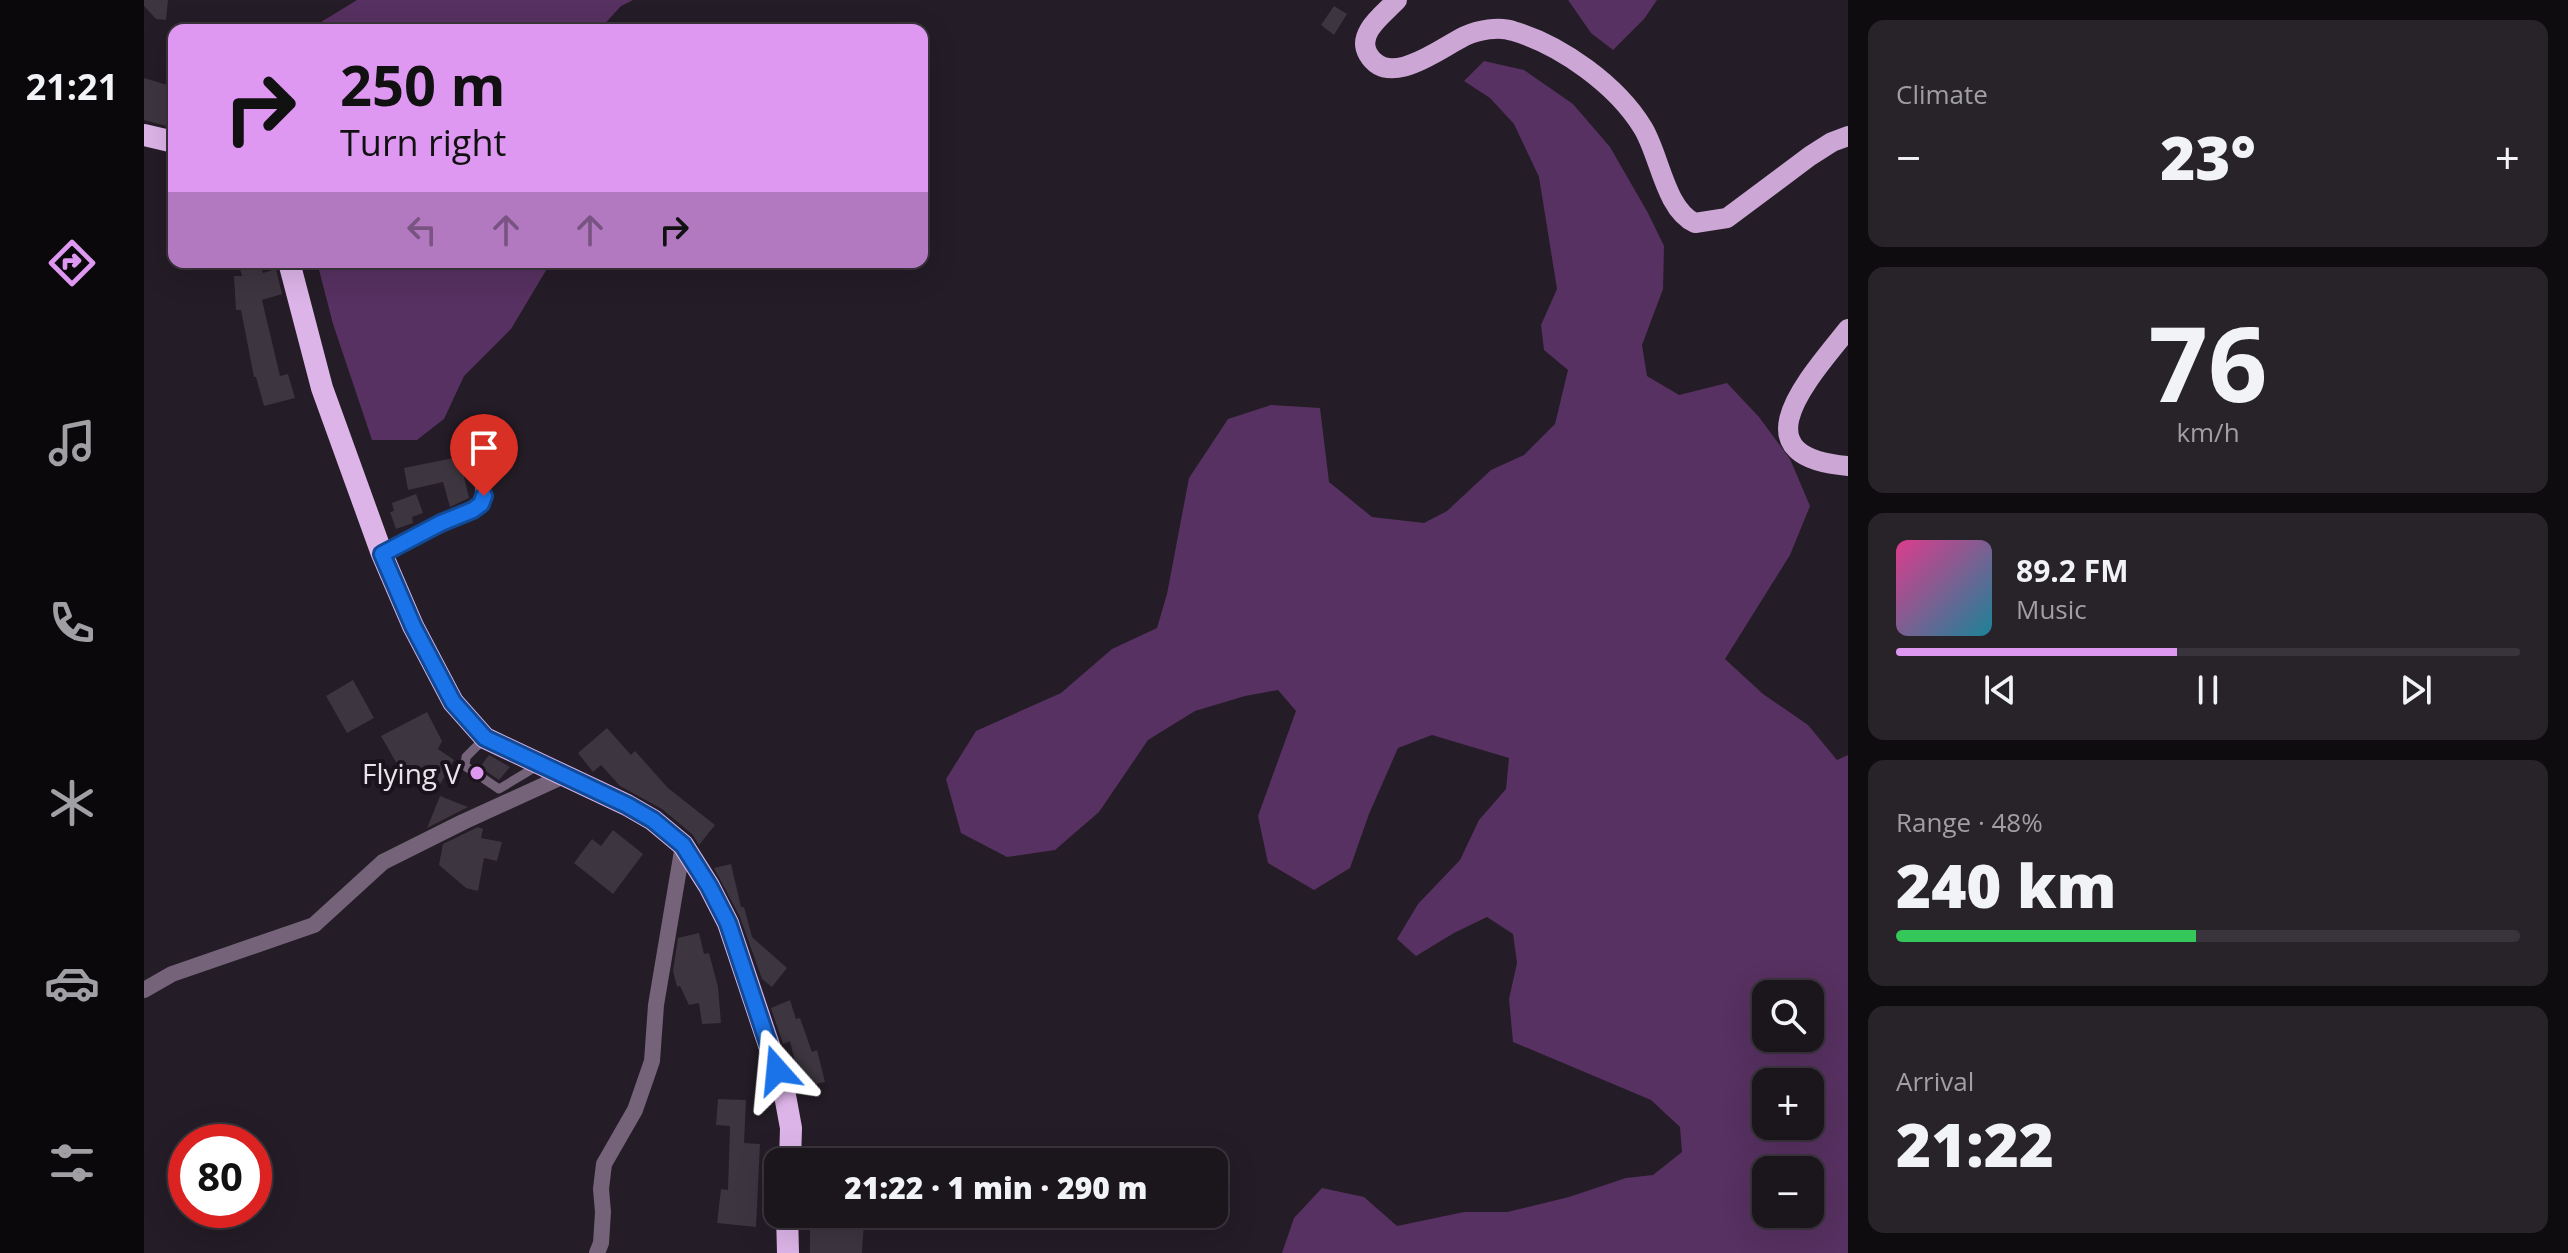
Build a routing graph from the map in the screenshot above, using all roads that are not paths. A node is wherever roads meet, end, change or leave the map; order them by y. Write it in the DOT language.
graph roads {
  1 [pos="1397,0"];
  2 [pos="144,135"];
  3 [pos="1848,136"];
  4 [pos="168,141"];
  5 [pos="291,268"];
  6 [pos="1848,329"];
  7 [pos="480,463"];
  8 [pos="1848,466"];
  9 [pos="382,554"];
  10 [pos="485,738"];
  11 [pos="542,763"];
  12 [pos="566,775"];
  13 [pos="683,845"];
  14 [pos="144,989"];
  15 [pos="790,1148"];
  16 [pos="787,1228"];
  17 [pos="597,1253"];
  18 [pos="788,1253"];
  1 -- 3 [label="main road"];
  2 -- 4 [label="highway"];
  5 -- 9 [label="highway"];
  6 -- 8 [label="main road"];
  7 -- 9 [label="street"];
  9 -- 10 [label="highway"];
  10 -- 11 [label="highway"];
  10 -- 11 [label="lane"];
  11 -- 12 [label="highway"];
  12 -- 13 [label="highway"];
  12 -- 14 [label="street"];
  13 -- 15 [label="highway"];
  13 -- 17 [label="street"];
  16 -- 18 [label="highway"];
}
